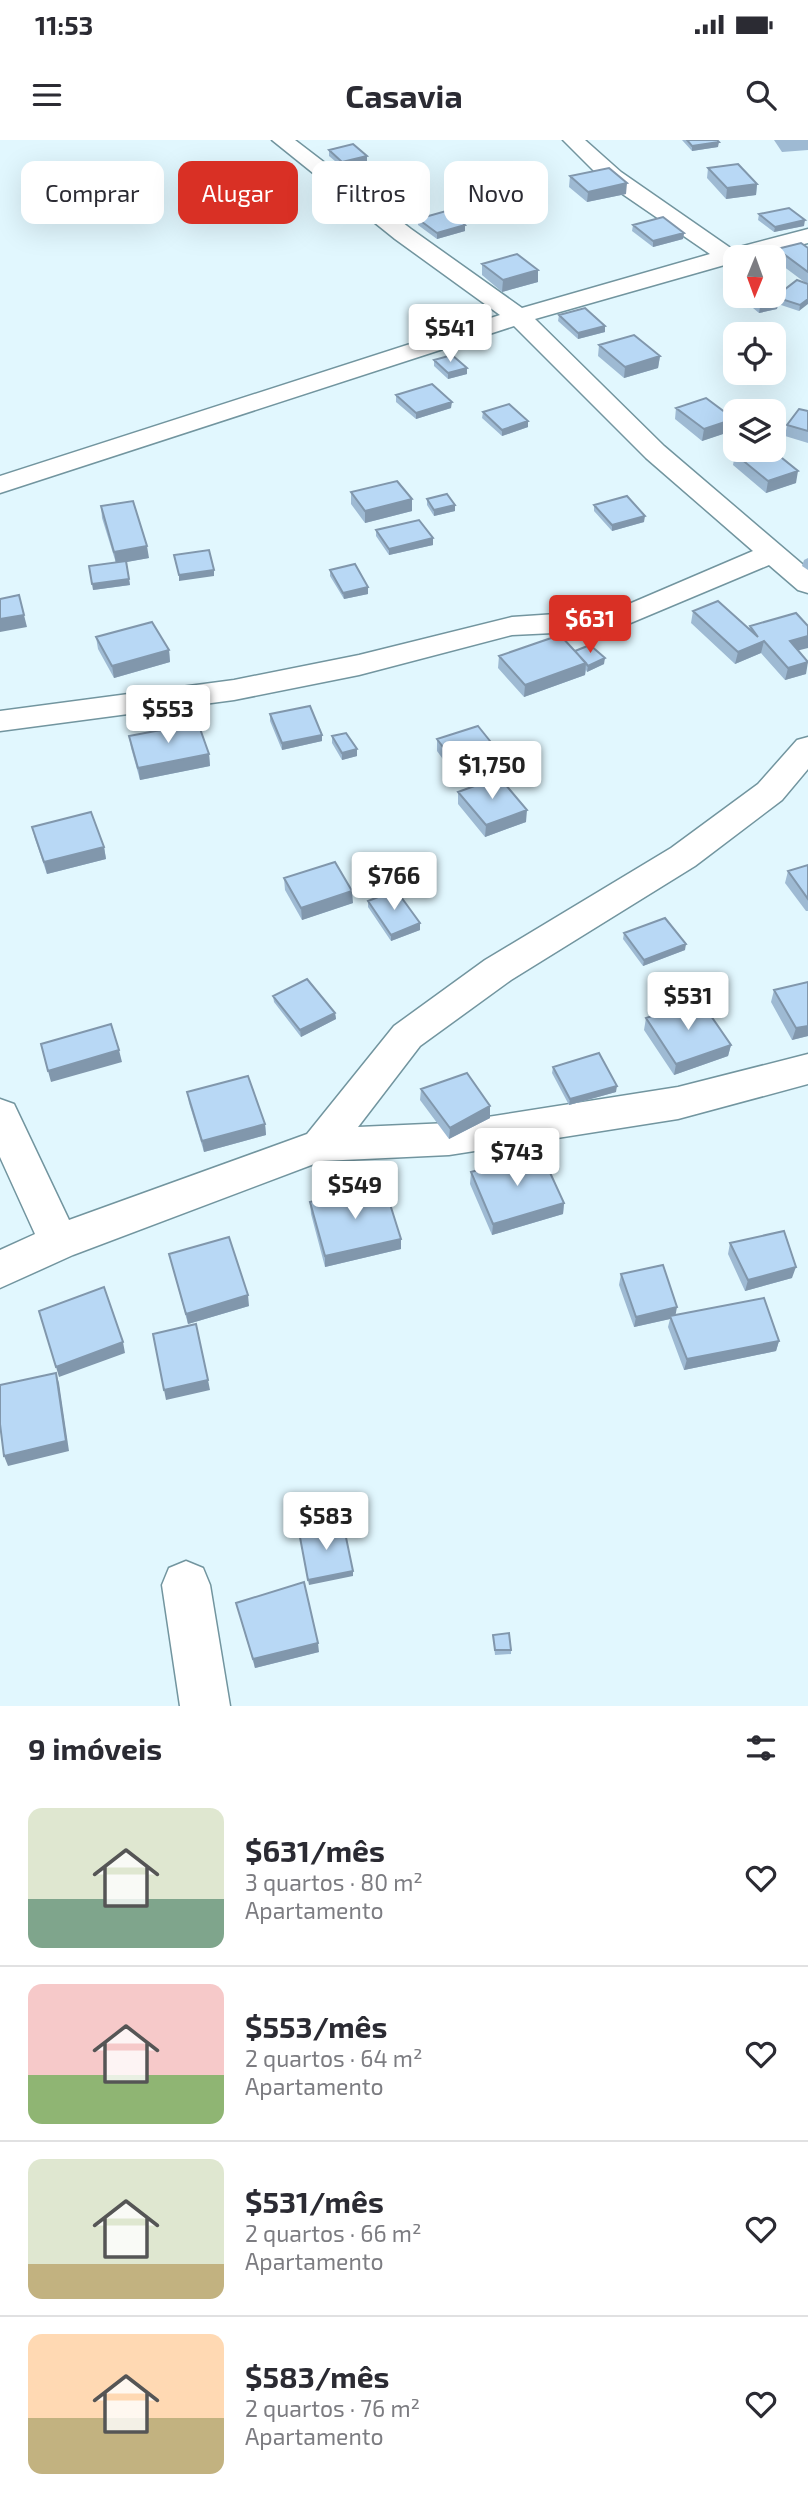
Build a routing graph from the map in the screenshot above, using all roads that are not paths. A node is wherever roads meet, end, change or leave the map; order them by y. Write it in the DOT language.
graph roads {
  1 [pos="282,140"];
  2 [pos="573,140"];
  3 [pos="808,236"];
  4 [pos="772,245"];
  5 [pos="723,253"];
  6 [pos="723,257"];
  7 [pos="519,317"];
  8 [pos="0,485"];
  9 [pos="772,553"];
  10 [pos="808,584"];
  11 [pos="0,721"];
  12 [pos="808,748"];
  13 [pos="808,1069"];
  14 [pos="0,1115"];
  15 [pos="321,1145"];
  16 [pos="59,1242"];
  17 [pos="0,1270"];
  18 [pos="186,1585"];
  19 [pos="205,1706"];
  1 -- 7 [label="street"];
  2 -- 5 [label="street"];
  3 -- 4 [label="street"];
  6 -- 7 [label="street"];
  7 -- 8 [label="street"];
  7 -- 9 [label="street"];
  9 -- 10 [label="street"];
  9 -- 11 [label="street"];
  12 -- 15 [label="street"];
  13 -- 15 [label="street"];
  14 -- 16 [label="street"];
  15 -- 16 [label="street"];
  16 -- 17 [label="street"];
  18 -- 19 [label="street"];
}
